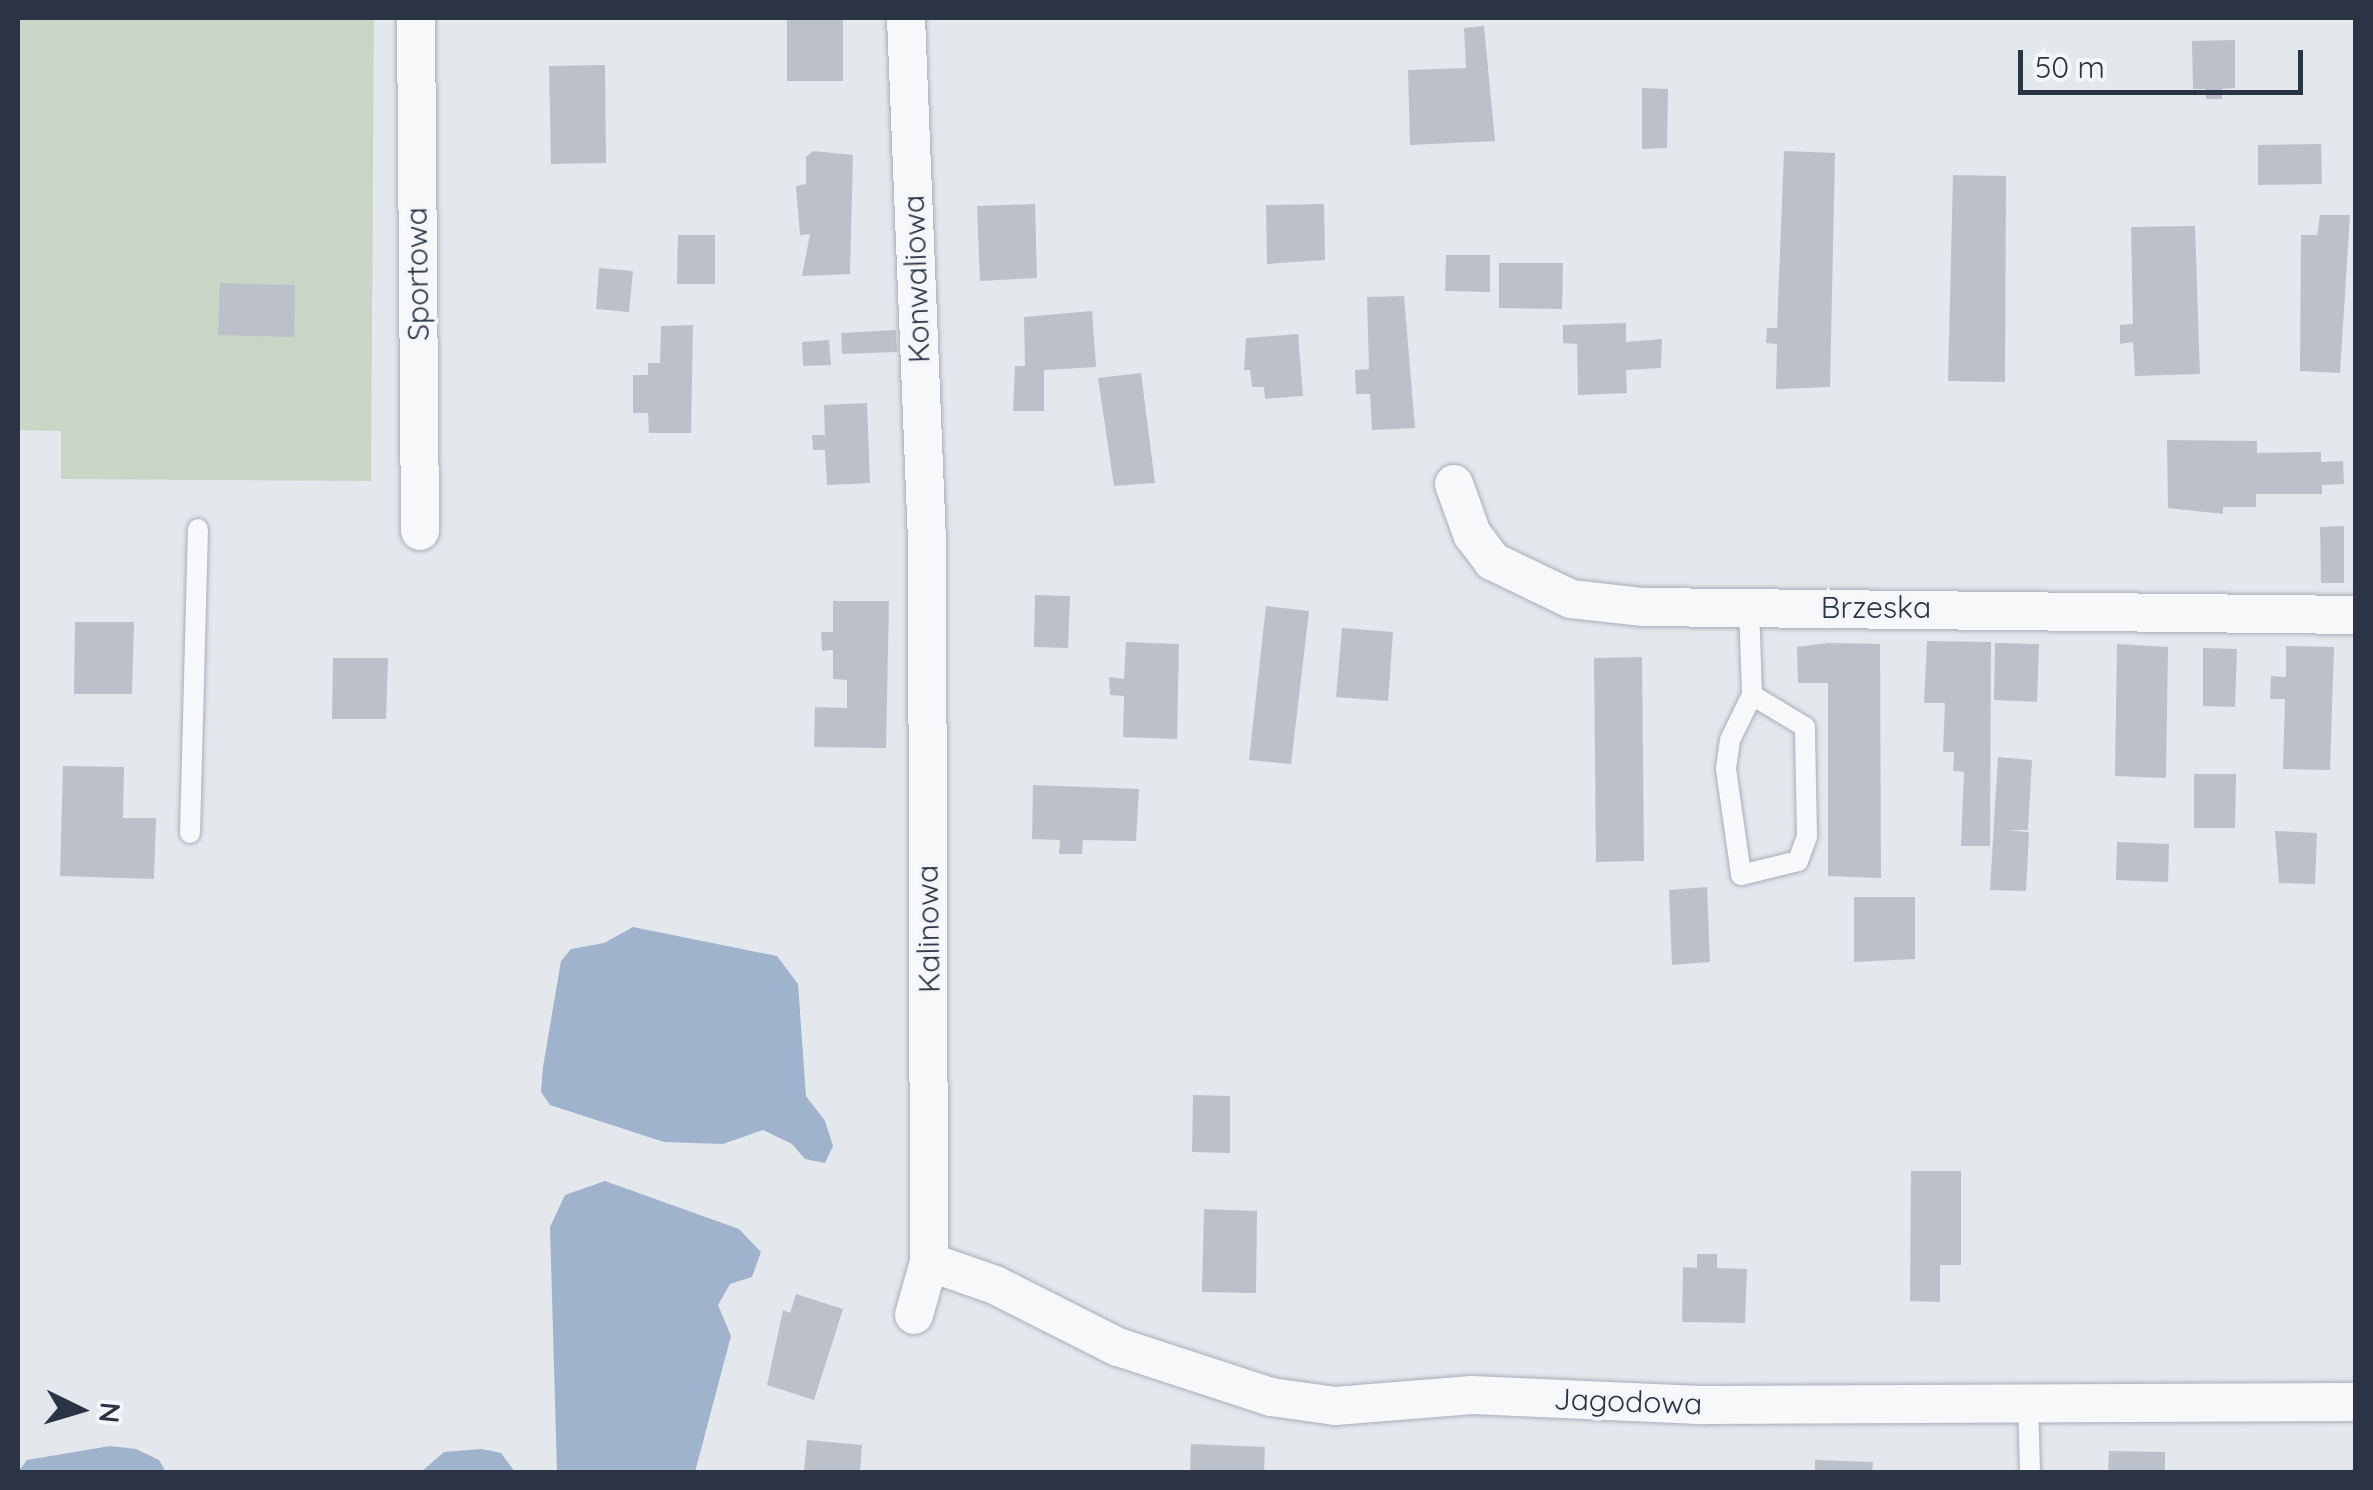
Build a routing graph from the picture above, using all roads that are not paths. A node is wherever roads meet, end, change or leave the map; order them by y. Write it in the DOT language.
graph roads {
  1 [pos="416,18"];
  2 [pos="906,18"];
  3 [pos="1454,484"];
  4 [pos="198,529"];
  5 [pos="420,531"];
  6 [pos="927,540"];
  7 [pos="1749,607"];
  8 [pos="2356,614"];
  9 [pos="1752,695"];
  10 [pos="190,833"];
  11 [pos="929,1262"];
  12 [pos="914,1315"];
  13 [pos="2028,1400"];
  14 [pos="2356,1402"];
  15 [pos="2030,1472"];
  1 -- 5 [label="street, Sportowa"];
  2 -- 6 [label="street, Konwaliowa"];
  3 -- 7 [label="street, Brzeska"];
  4 -- 10 [label="lane"];
  6 -- 11 [label="street, Kalinowa"];
  7 -- 8 [label="street, Brzeska"];
  7 -- 9 [label="lane"];
  9 -- 9 [label="lane"];
  11 -- 12 [label="street, Kalinowa"];
  11 -- 13 [label="street, Jagodowa"];
  13 -- 14 [label="street, Jagodowa"];
  13 -- 15 [label="lane"];
}
